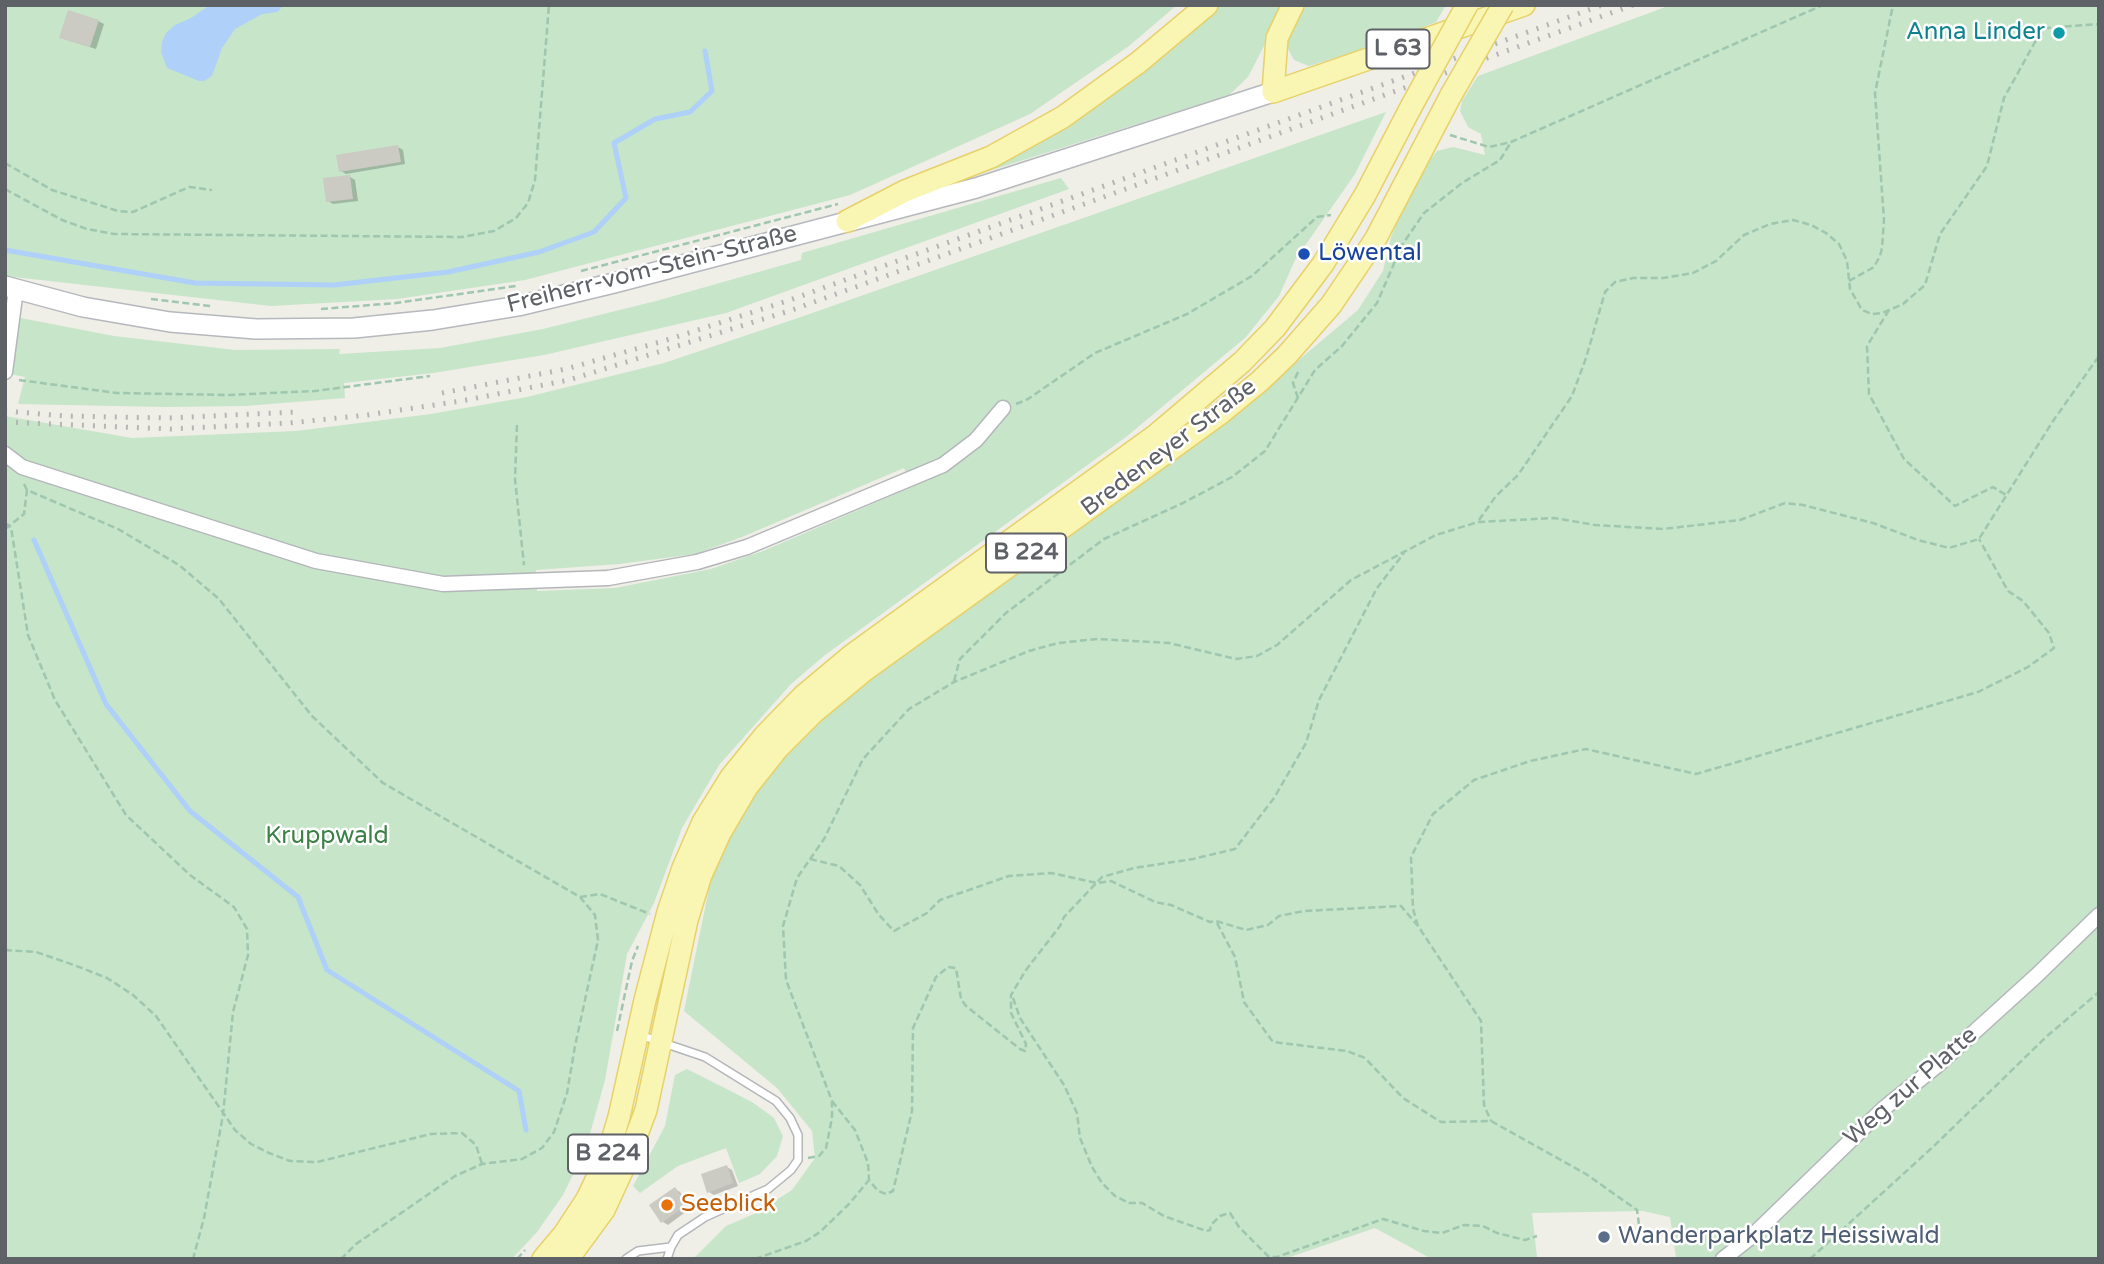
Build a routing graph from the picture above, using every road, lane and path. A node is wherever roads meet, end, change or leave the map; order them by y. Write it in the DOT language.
graph roads {
  1 [pos="550,5"];
  2 [pos="1207,5"];
  3 [pos="1293,5"];
  4 [pos="1467,5"];
  5 [pos="1503,5"];
  6 [pos="1524,5"];
  7 [pos="1823,5"];
  8 [pos="1893,5"];
  9 [pos="2099,24"];
  10 [pos="1273,92"];
  11 [pos="1434,129"];
  12 [pos="1511,142"];
  13 [pos="5,163"];
  14 [pos="5,189"];
  15 [pos="212,190"];
  16 [pos="842,212"];
  17 [pos="1331,215"];
  18 [pos="578,272"];
  19 [pos="1849,281"];
  20 [pos="526,285"];
  21 [pos="11,288"];
  22 [pos="140,298"];
  23 [pos="218,307"];
  24 [pos="321,309"];
  25 [pos="1889,310"];
  26 [pos="2099,356"];
  27 [pos="1302,362"];
  28 [pos="11,376"];
  29 [pos="430,376"];
  30 [pos="1298,398"];
  31 [pos="1003,408"];
  32 [pos="517,425"];
  33 [pos="5,454"];
  34 [pos="2007,495"];
  35 [pos="1478,522"];
  36 [pos="5,523"];
  37 [pos="11,527"];
  38 [pos="5,529"];
  39 [pos="1979,539"];
  40 [pos="1407,550"];
  41 [pos="526,582"];
  42 [pos="954,682"];
  43 [pos="810,859"];
  44 [pos="1097,883"];
  45 [pos="580,897"];
  46 [pos="652,914"];
  47 [pos="2099,915"];
  48 [pos="1216,921"];
  49 [pos="1419,926"];
  50 [pos="5,950"];
  51 [pos="2099,992"];
  52 [pos="1012,995"];
  53 [pos="638,1034"];
  54 [pos="661,1041"];
  55 [pos="832,1101"];
  56 [pos="223,1115"];
  57 [pos="1491,1121"];
  58 [pos="798,1160"];
  59 [pos="482,1164"];
  60 [pos="869,1180"];
  61 [pos="1640,1232"];
  62 [pos="1537,1236"];
  63 [pos="671,1247"];
  64 [pos="534,1254"];
  65 [pos="193,1259"];
  66 [pos="341,1259"];
  67 [pos="517,1259"];
  68 [pos="568,1259"];
  69 [pos="626,1259"];
  70 [pos="667,1259"];
  71 [pos="755,1259"];
  72 [pos="1723,1259"];
  73 [pos="1810,1259"];
  1 -- 14 [label="path"];
  2 -- 16 [label="main road"];
  3 -- 10 [label="main road"];
  4 -- 53 [label="main road, Bredeneyer Straße / B 224, bridge"];
  5 -- 11 [label="main road, Bredeneyer Straße / B 224, bridge"];
  6 -- 10 [label="main road, L 63"];
  7 -- 12 [label="path"];
  8 -- 19 [label="path"];
  9 -- 25 [label="path"];
  10 -- 16 [label="main road, Freiherr-vom-Stein-Straße / L 63"];
  11 -- 12 [label="path"];
  11 -- 54 [label="main road, Bredeneyer Straße / B 224"];
  12 -- 30 [label="path"];
  13 -- 15 [label="path"];
  16 -- 18 [label="path"];
  16 -- 21 [label="main road, Freiherr-vom-Stein-Straße / L 63"];
  17 -- 31 [label="path"];
  19 -- 25 [label="path"];
  19 -- 35 [label="path"];
  20 -- 24 [label="path"];
  21 -- 28 [label="street, Freiherr-vom-Stein-Straße"];
  22 -- 23 [label="path"];
  25 -- 34 [label="path"];
  26 -- 34 [label="path"];
  27 -- 30 [label="path"];
  28 -- 29 [label="path"];
  30 -- 42 [label="path"];
  31 -- 41 [label="street"];
  32 -- 41 [label="path"];
  33 -- 41 [label="street"];
  34 -- 39 [label="path"];
  35 -- 39 [label="path"];
  35 -- 40 [label="path"];
  36 -- 37 [label="path"];
  37 -- 38 [label="path"];
  37 -- 45 [label="path"];
  37 -- 56 [label="path"];
  39 -- 49 [label="path"];
  40 -- 42 [label="path"];
  40 -- 44 [label="path"];
  42 -- 43 [label="path"];
  43 -- 44 [label="path"];
  43 -- 55 [label="path"];
  44 -- 48 [label="path"];
  44 -- 52 [label="path"];
  45 -- 46 [label="path"];
  45 -- 59 [label="path"];
  47 -- 72 [label="street, Weg zur Platte"];
  48 -- 49 [label="path"];
  48 -- 57 [label="path"];
  49 -- 57 [label="path"];
  50 -- 56 [label="path"];
  51 -- 73 [label="path"];
  52 -- 60 [label="path"];
  52 -- 62 [label="path"];
  53 -- 54 [label="lane"];
  53 -- 64 [label="main road, Bredeneyer Straße / B 224"];
  54 -- 58 [label="lane"];
  54 -- 68 [label="main road, Bredeneyer Straße / B 224"];
  55 -- 58 [label="path"];
  55 -- 60 [label="path"];
  56 -- 59 [label="path"];
  56 -- 65 [label="path"];
  57 -- 61 [label="path"];
  58 -- 63 [label="lane"];
  59 -- 66 [label="path"];
  60 -- 71 [label="path"];
  63 -- 69 [label="lane"];
  63 -- 70 [label="lane"];
  64 -- 67 [label="path"];
}
